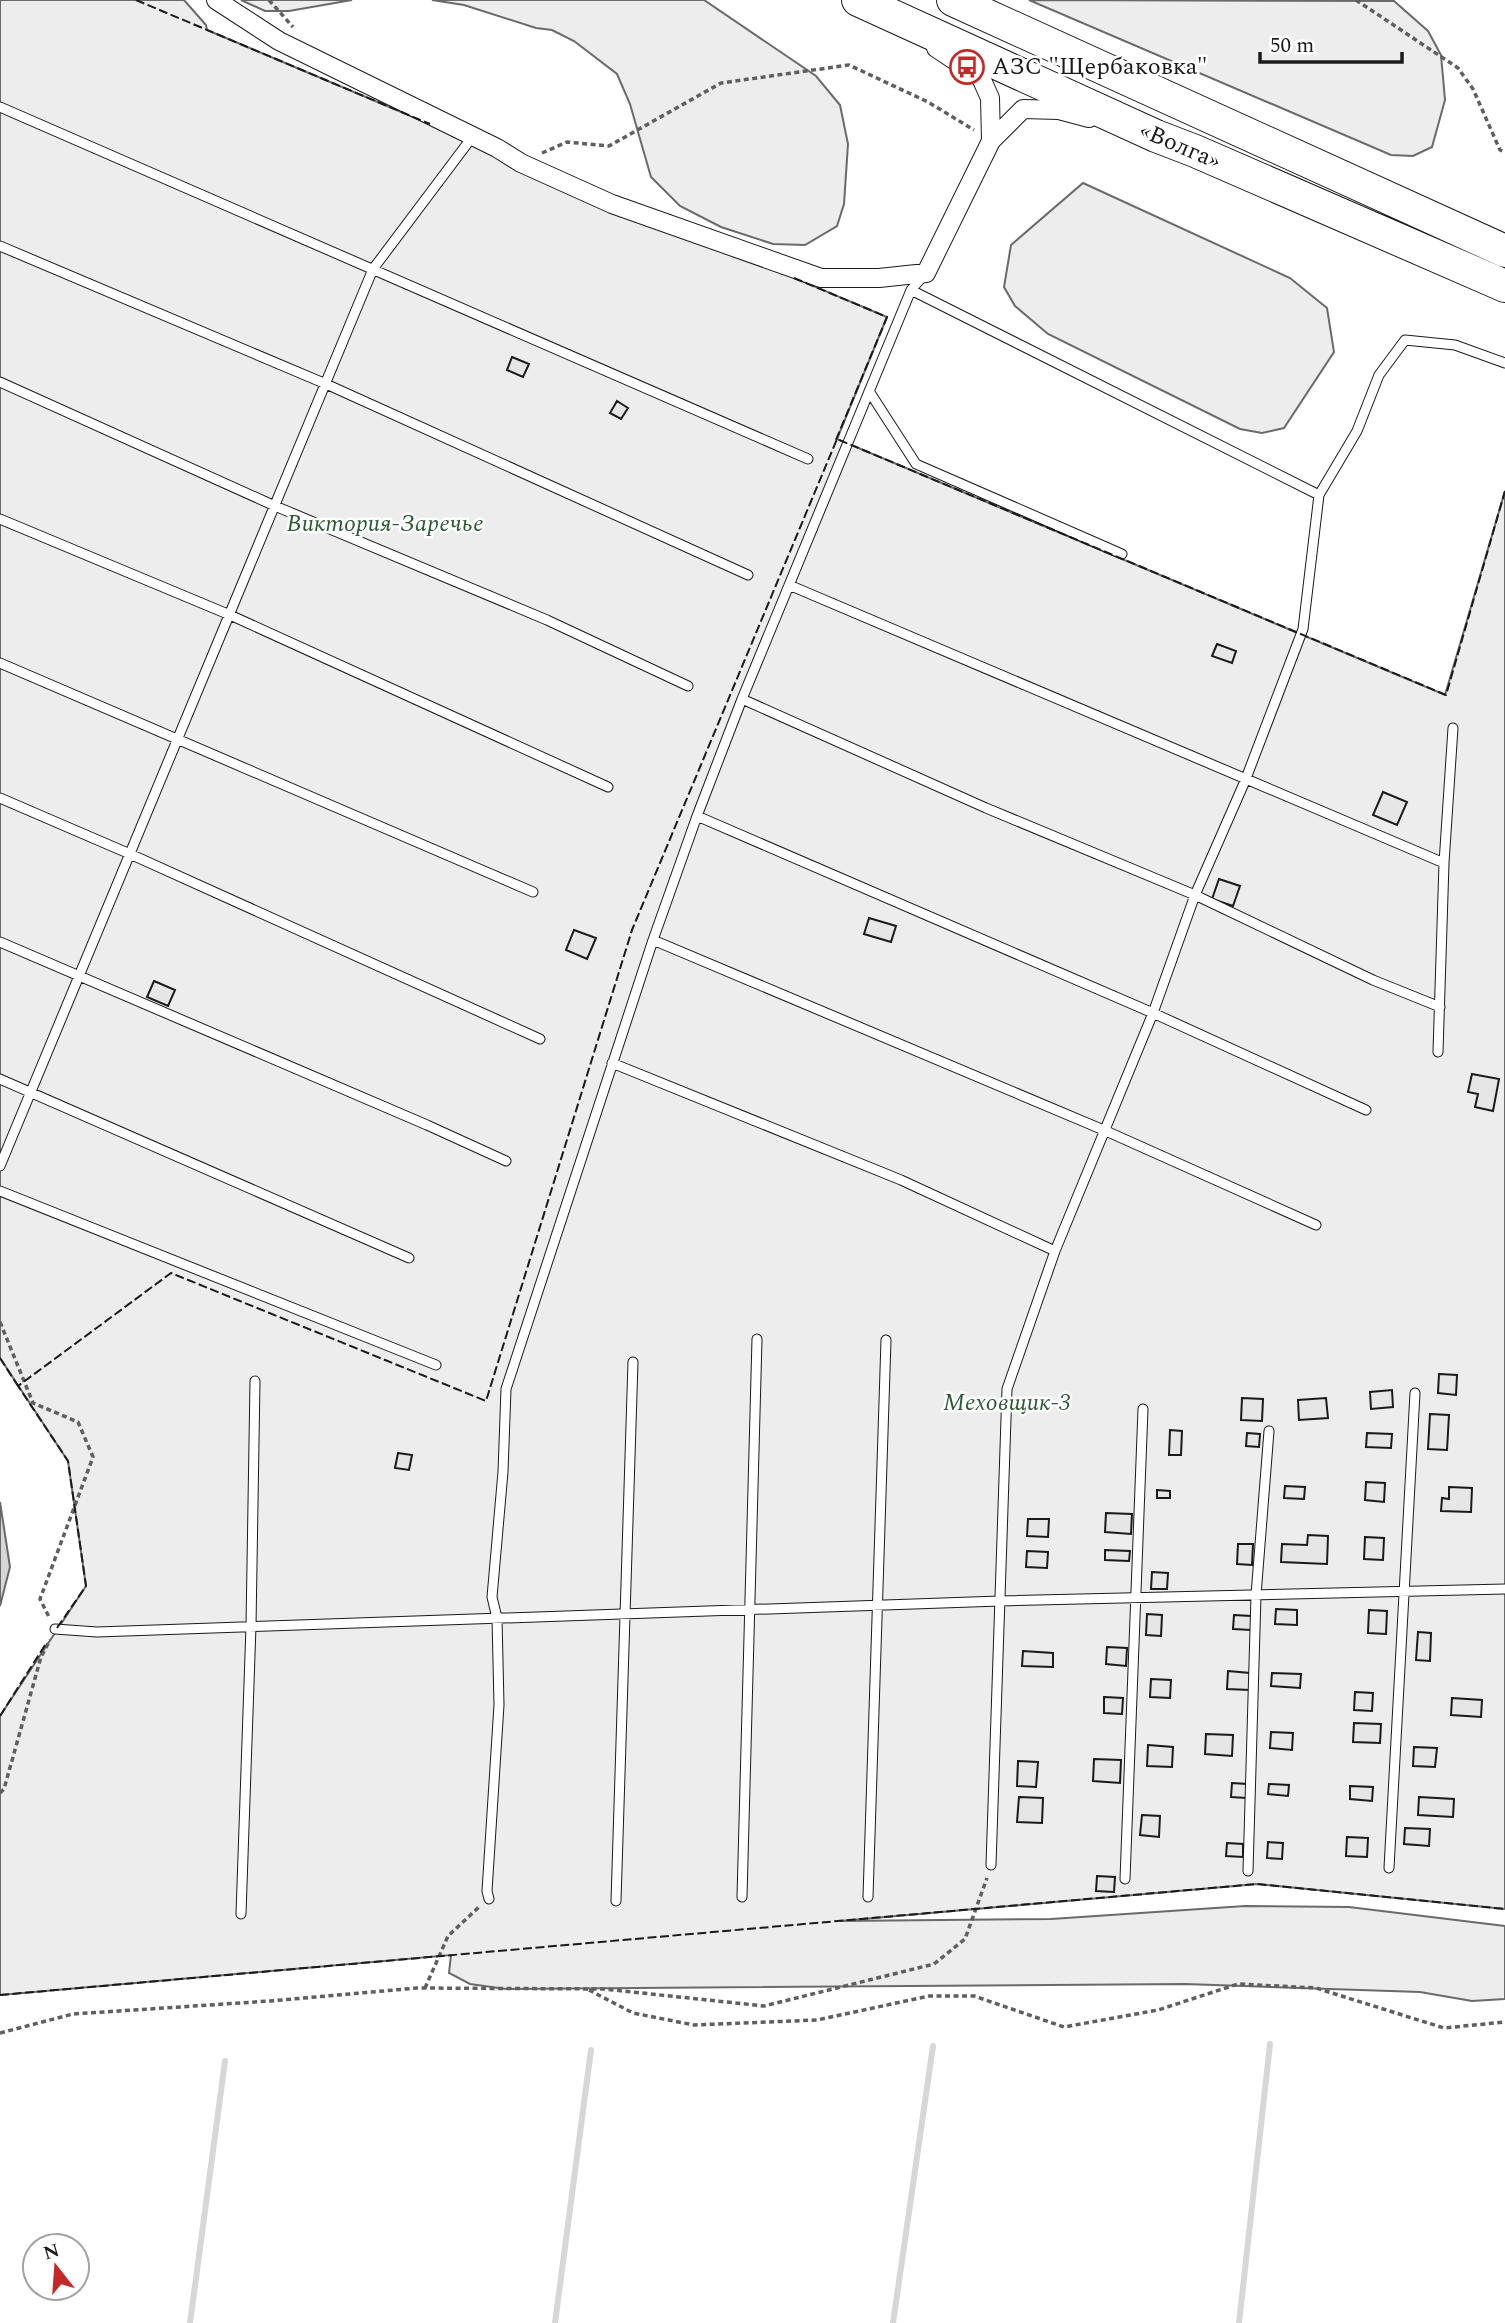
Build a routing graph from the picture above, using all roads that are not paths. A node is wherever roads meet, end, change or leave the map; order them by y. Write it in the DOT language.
graph roads {
  1 [pos="216,0"];
  2 [pos="858,0"];
  3 [pos="953,0"];
  4 [pos="887,13"];
  5 [pos="0,107"];
  6 [pos="473,136"];
  7 [pos="1156,136"];
  8 [pos="992,141"];
  9 [pos="0,246"];
  10 [pos="1505,251"];
  11 [pos="373,269"];
  12 [pos="926,272"];
  13 [pos="1505,286"];
  14 [pos="911,290"];
  15 [pos="1505,363"];
  16 [pos="0,382"];
  17 [pos="326,384"];
  18 [pos="869,391"];
  19 [pos="808,459"];
  20 [pos="1319,495"];
  21 [pos="275,506"];
  22 [pos="0,519"];
  23 [pos="1122,554"];
  24 [pos="748,575"];
  25 [pos="789,585"];
  26 [pos="229,615"];
  27 [pos="0,663"];
  28 [pos="688,686"];
  29 [pos="742,699"];
  30 [pos="1453,728"];
  31 [pos="177,741"];
  32 [pos="1245,781"];
  33 [pos="608,787"];
  34 [pos="0,798"];
  35 [pos="697,816"];
  36 [pos="130,854"];
  37 [pos="1444,863"];
  38 [pos="533,892"];
  39 [pos="1195,895"];
  40 [pos="653,940"];
  41 [pos="0,942"];
  42 [pos="79,976"];
  43 [pos="1440,1007"];
  44 [pos="1153,1013"];
  45 [pos="540,1039"];
  46 [pos="1438,1052"];
  47 [pos="612,1063"];
  48 [pos="0,1079"];
  49 [pos="31,1092"];
  50 [pos="1366,1110"];
  51 [pos="1106,1131"];
  52 [pos="506,1161"];
  53 [pos="0,1166"];
  54 [pos="0,1191"];
  55 [pos="1317,1225"];
  56 [pos="1055,1251"];
  57 [pos="409,1258"];
  58 [pos="757,1339"];
  59 [pos="886,1340"];
  60 [pos="633,1362"];
  61 [pos="436,1365"];
  62 [pos="255,1381"];
  63 [pos="1415,1393"];
  64 [pos="1143,1409"];
  65 [pos="1269,1431"];
  66 [pos="1505,1589"];
  67 [pos="1404,1591"];
  68 [pos="1256,1595"];
  69 [pos="1136,1598"];
  70 [pos="1000,1601"];
  71 [pos="878,1605"];
  72 [pos="751,1609"];
  73 [pos="627,1614"];
  74 [pos="497,1618"];
  75 [pos="251,1626"];
  76 [pos="55,1629"];
  77 [pos="991,1865"];
  78 [pos="1389,1868"];
  79 [pos="1248,1871"];
  80 [pos="1125,1879"];
  81 [pos="742,1897"];
  82 [pos="868,1897"];
  83 [pos="489,1899"];
  84 [pos="617,1901"];
  85 [pos="241,1914"];
  1 -- 6 [label="street"];
  2 -- 4 [label="highway, «Волга»"];
  3 -- 10 [label="highway, «Волга»"];
  4 -- 7 [label="highway, «Волга»"];
  4 -- 8 [label="street"];
  5 -- 11 [label="lane"];
  6 -- 11 [label="lane"];
  6 -- 12 [label="street"];
  7 -- 8 [label="street"];
  7 -- 13 [label="highway, «Волга»"];
  8 -- 12 [label="street"];
  9 -- 17 [label="lane"];
  11 -- 17 [label="lane"];
  11 -- 19 [label="lane"];
  12 -- 14 [label="lane"];
  14 -- 18 [label="lane"];
  14 -- 20 [label="lane"];
  15 -- 20 [label="lane"];
  16 -- 21 [label="lane"];
  17 -- 21 [label="lane"];
  17 -- 24 [label="lane"];
  18 -- 23 [label="lane"];
  18 -- 25 [label="lane"];
  20 -- 32 [label="lane"];
  21 -- 26 [label="lane"];
  21 -- 28 [label="lane"];
  22 -- 26 [label="lane"];
  25 -- 29 [label="lane"];
  25 -- 32 [label="lane"];
  26 -- 31 [label="lane"];
  26 -- 33 [label="lane"];
  27 -- 31 [label="lane"];
  29 -- 35 [label="lane"];
  29 -- 39 [label="lane"];
  30 -- 37 [label="lane"];
  31 -- 36 [label="lane"];
  31 -- 38 [label="lane"];
  32 -- 37 [label="lane"];
  32 -- 39 [label="lane"];
  34 -- 36 [label="lane"];
  35 -- 40 [label="lane"];
  35 -- 44 [label="lane"];
  36 -- 42 [label="lane"];
  36 -- 45 [label="lane"];
  37 -- 43 [label="lane"];
  39 -- 43 [label="lane"];
  39 -- 44 [label="lane"];
  40 -- 47 [label="lane"];
  40 -- 51 [label="lane"];
  41 -- 42 [label="lane"];
  42 -- 49 [label="lane"];
  42 -- 52 [label="lane"];
  43 -- 46 [label="lane"];
  44 -- 50 [label="lane"];
  44 -- 51 [label="lane"];
  47 -- 56 [label="lane"];
  47 -- 74 [label="lane"];
  48 -- 49 [label="lane"];
  49 -- 53 [label="lane"];
  49 -- 57 [label="lane"];
  51 -- 55 [label="lane"];
  51 -- 56 [label="lane"];
  54 -- 61 [label="lane"];
  56 -- 70 [label="lane"];
  58 -- 72 [label="lane"];
  59 -- 71 [label="lane"];
  60 -- 73 [label="lane"];
  62 -- 75 [label="lane"];
  63 -- 67 [label="lane"];
  64 -- 69 [label="lane"];
  65 -- 68 [label="lane"];
  66 -- 67 [label="lane"];
  67 -- 68 [label="lane"];
  67 -- 78 [label="lane"];
  68 -- 69 [label="lane"];
  68 -- 79 [label="lane"];
  69 -- 70 [label="lane"];
  69 -- 80 [label="lane"];
  70 -- 71 [label="lane"];
  70 -- 77 [label="lane"];
  71 -- 72 [label="lane"];
  71 -- 82 [label="lane"];
  72 -- 73 [label="lane"];
  72 -- 81 [label="lane"];
  73 -- 74 [label="lane"];
  73 -- 84 [label="lane"];
  74 -- 75 [label="lane"];
  74 -- 83 [label="lane"];
  75 -- 76 [label="lane"];
  75 -- 85 [label="lane"];
}
